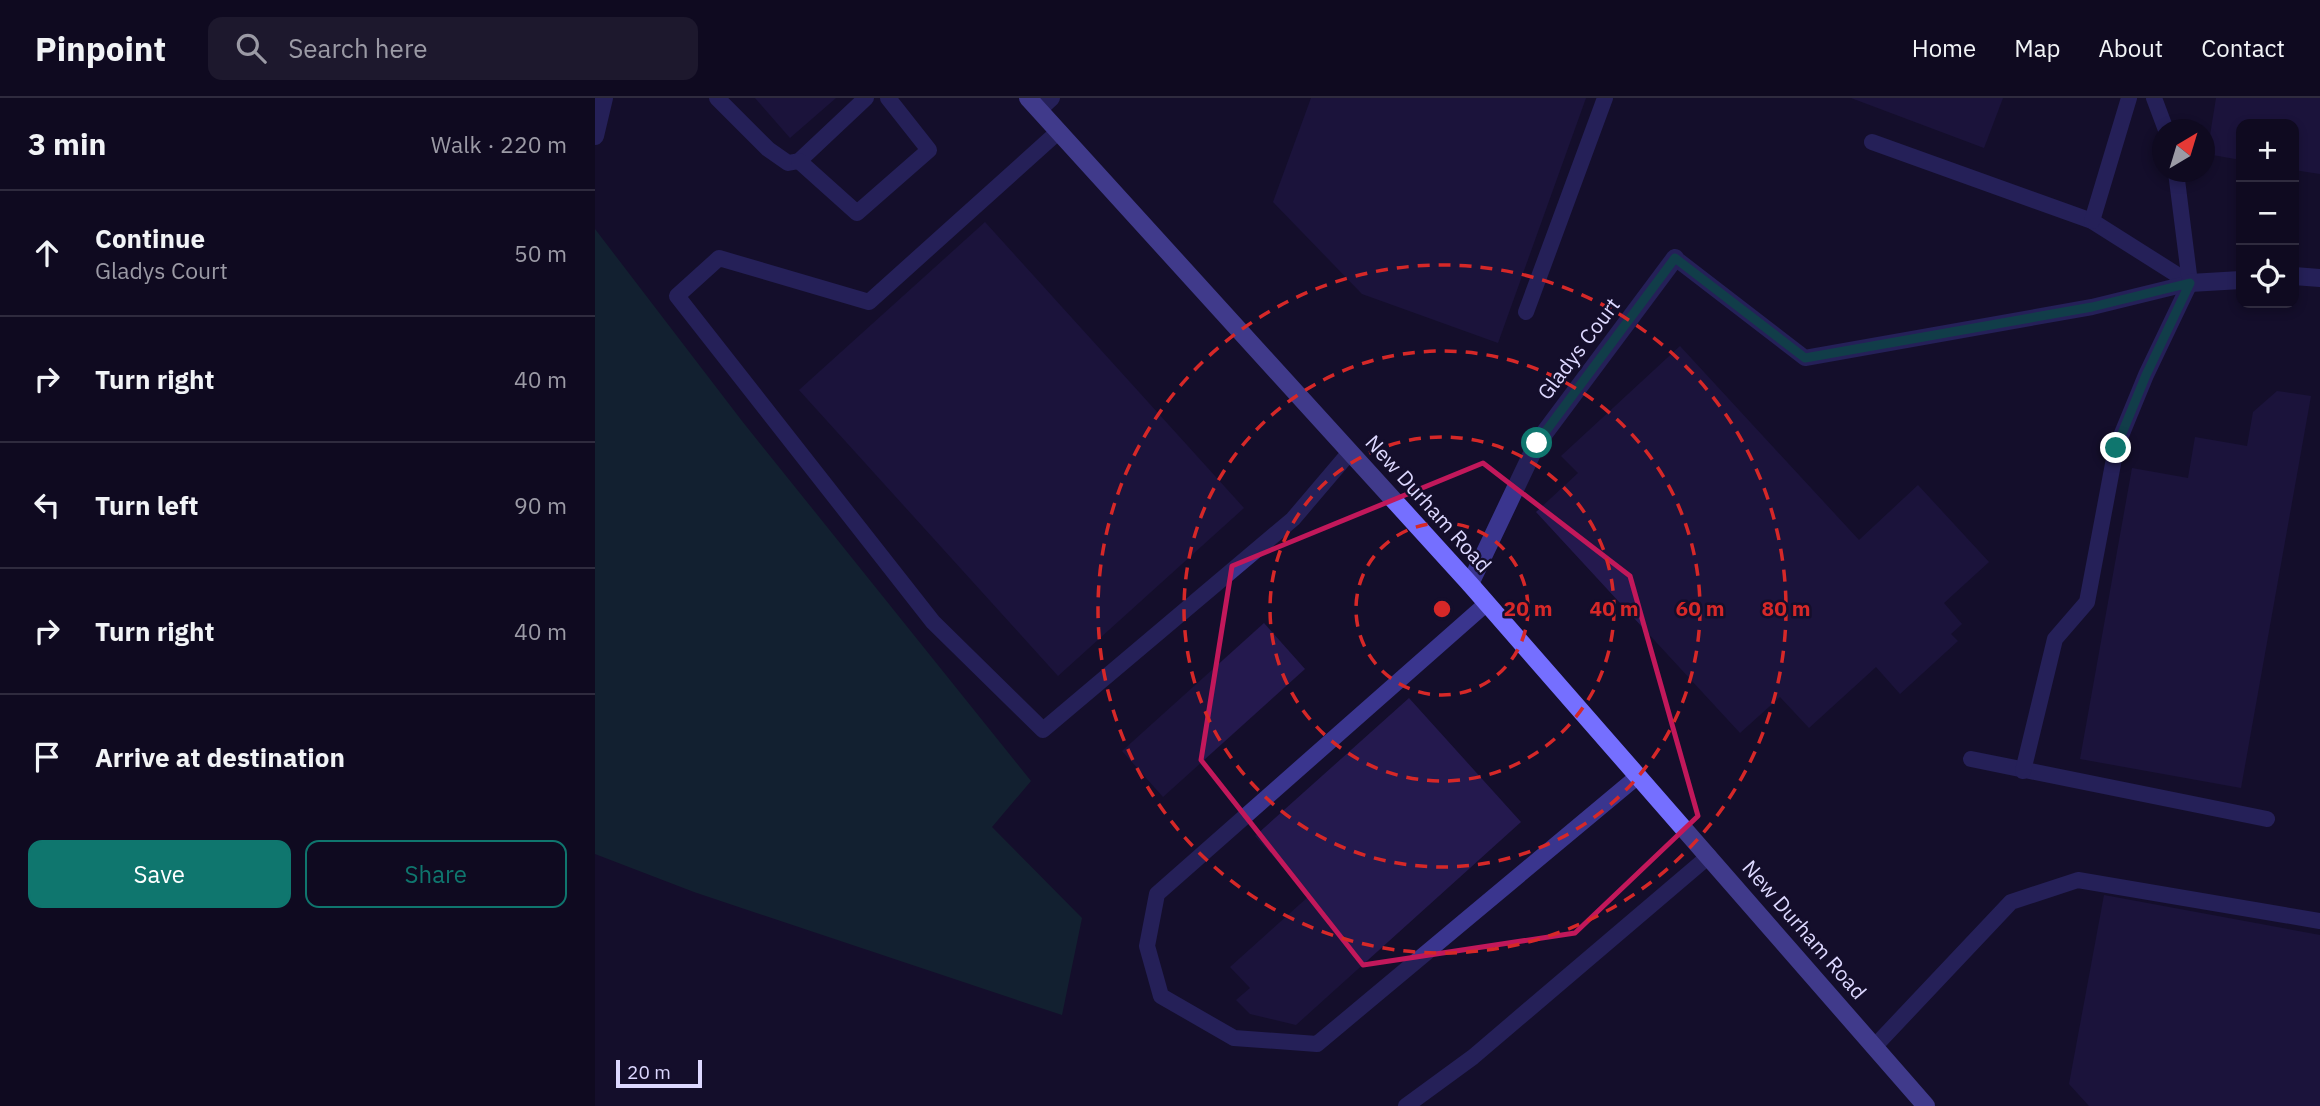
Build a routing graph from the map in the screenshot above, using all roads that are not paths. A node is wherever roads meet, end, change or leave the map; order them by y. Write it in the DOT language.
graph roads {
  1 [pos="604,98"];
  2 [pos="717,98"];
  3 [pos="866,98"];
  4 [pos="888,98"];
  5 [pos="1605,98"];
  6 [pos="2129,98"];
  7 [pos="2154,98"];
  8 [pos="1040,102"];
  9 [pos="2162,119"];
  10 [pos="1059,131"];
  11 [pos="595,136"];
  12 [pos="1872,142"];
  13 [pos="799,160"];
  14 [pos="2177,182"];
  15 [pos="2092,221"];
  16 [pos="1675,258"];
  17 [pos="2299,276"];
  18 [pos="2320,278"];
  19 [pos="2236,280"];
  20 [pos="2190,283"];
  21 [pos="1526,312"];
  22 [pos="1350,452"];
  23 [pos="1470,584"];
  24 [pos="1487,603"];
  25 [pos="1971,759"];
  26 [pos="2023,771"];
  27 [pos="1638,776"];
  28 [pos="2267,819"];
  29 [pos="1709,856"];
  30 [pos="2320,921"];
  31 [pos="1875,1046"];
  32 [pos="1406,1106"];
  33 [pos="1926,1106"];
  1 -- 11 [label="street"];
  2 -- 13 [label="lane"];
  3 -- 13 [label="lane"];
  4 -- 13 [label="lane"];
  5 -- 21 [label="lane"];
  6 -- 15 [label="lane"];
  7 -- 9 [label="lane"];
  8 -- 10 [label="main road, New Durham Road"];
  10 -- 22 [label="main road, New Durham Road"];
  10 -- 22 [label="lane"];
  12 -- 15 [label="lane"];
  14 -- 20 [label="lane"];
  15 -- 20 [label="lane"];
  16 -- 20 [label="lane"];
  16 -- 23 [label="street, Gladys Court"];
  17 -- 18 [label="street"];
  19 -- 20 [label="street"];
  20 -- 26 [label="lane"];
  22 -- 23 [label="main road, New Durham Road"];
  23 -- 24 [label="main road, New Durham Road"];
  24 -- 27 [label="main road, New Durham Road"];
  24 -- 27 [label="lane"];
  25 -- 26 [label="lane"];
  26 -- 28 [label="lane"];
  27 -- 29 [label="main road, New Durham Road"];
  29 -- 31 [label="main road, New Durham Road"];
  29 -- 32 [label="lane"];
  30 -- 31 [label="lane"];
  31 -- 33 [label="main road, New Durham Road"];
}
